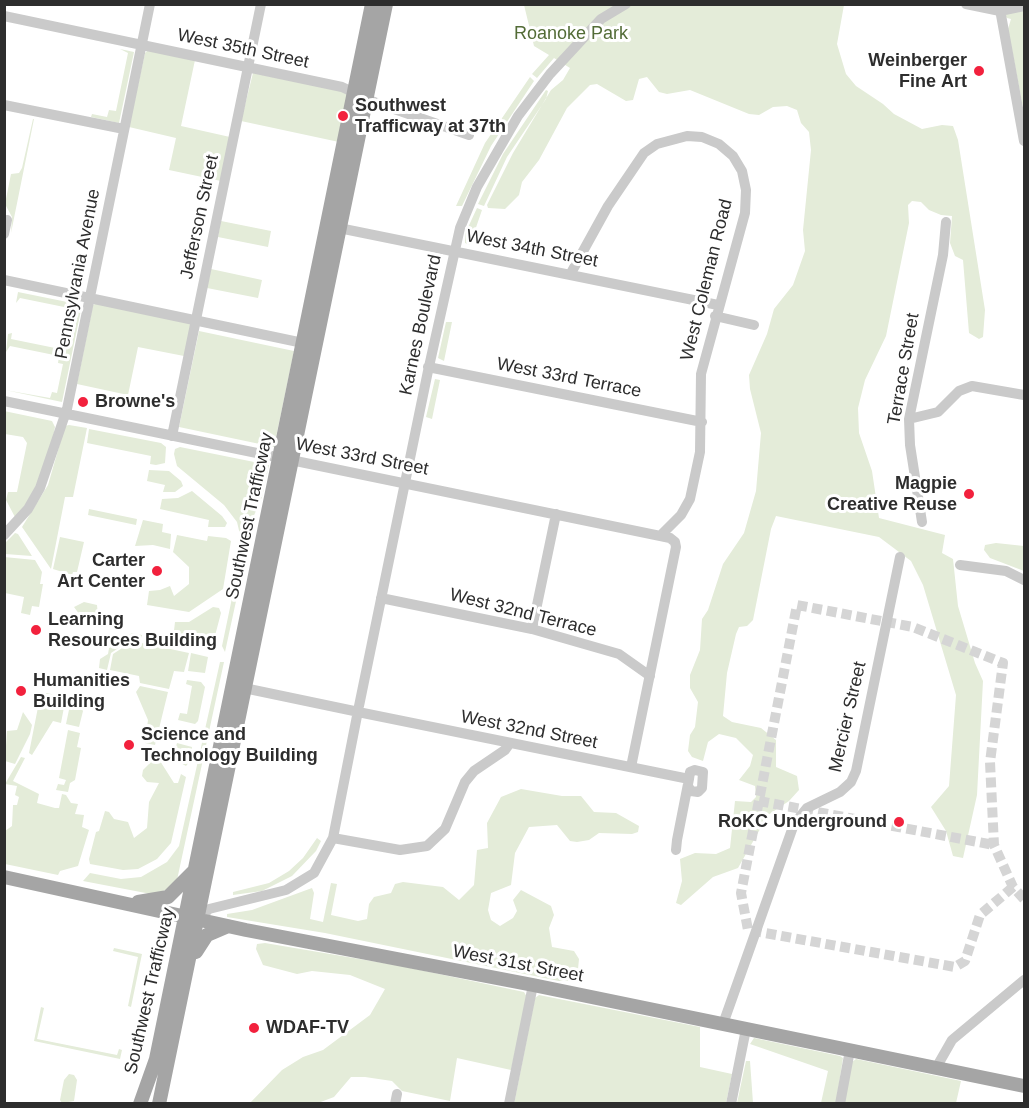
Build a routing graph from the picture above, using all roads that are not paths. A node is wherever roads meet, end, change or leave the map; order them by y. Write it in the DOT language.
graph roads {
  1 [pos="150,4"];
  2 [pos="261,4"];
  3 [pos="372,4"];
  4 [pos="386,4"];
  5 [pos="626,4"];
  6 [pos="966,4"];
  7 [pos="1024,6"];
  8 [pos="999,8"];
  9 [pos="4,16"];
  10 [pos="142,44"];
  11 [pos="248,67"];
  12 [pos="360,95"];
  13 [pos="4,105"];
  14 [pos="124,129"];
  15 [pos="469,135"];
  16 [pos="1024,141"];
  17 [pos="7,220"];
  18 [pos="946,222"];
  19 [pos="339,228"];
  20 [pos="4,234"];
  21 [pos="453,250"];
  22 [pos="572,273"];
  23 [pos="4,280"];
  24 [pos="90,298"];
  25 [pos="717,310"];
  26 [pos="196,320"];
  27 [pos="753,325"];
  28 [pos="303,343"];
  29 [pos="428,367"];
  30 [pos="1024,395"];
  31 [pos="4,401"];
  32 [pos="65,414"];
  33 [pos="909,419"];
  34 [pos="702,422"];
  35 [pos="172,436"];
  36 [pos="286,459"];
  37 [pos="405,483"];
  38 [pos="556,514"];
  39 [pos="922,522"];
  40 [pos="4,535"];
  41 [pos="661,535"];
  42 [pos="900,557"];
  43 [pos="960,565"];
  44 [pos="1024,580"];
  45 [pos="381,598"];
  46 [pos="532,629"];
  47 [pos="650,676"];
  48 [pos="244,688"];
  49 [pos="358,711"];
  50 [pos="510,743"];
  51 [pos="631,767"];
  52 [pos="333,838"];
  53 [pos="676,850"];
  54 [pos="195,869"];
  55 [pos="4,877"];
  56 [pos="120,903"];
  57 [pos="189,922"];
  58 [pos="228,926"];
  59 [pos="189,968"];
  60 [pos="1024,980"];
  61 [pos="533,985"];
  62 [pos="723,1024"];
  63 [pos="746,1029"];
  64 [pos="850,1050"];
  65 [pos="936,1068"];
  66 [pos="1024,1086"];
  67 [pos="140,1104"];
  68 [pos="159,1104"];
  69 [pos="509,1104"];
  70 [pos="731,1104"];
  71 [pos="840,1104"];
  1 -- 10 [label="street, Pennsylvania Avenue"];
  2 -- 11 [label="street, Jefferson Street"];
  3 -- 12 [label="main road, Southwest Trafficway"];
  4 -- 12 [label="main road, Southwest Trafficway"];
  5 -- 21 [label="street, Karnes Boulevard"];
  6 -- 8 [label="street"];
  7 -- 8 [label="street"];
  8 -- 16 [label="street"];
  9 -- 10 [label="street, West 35th Street"];
  10 -- 11 [label="street, West 35th Street"];
  10 -- 14 [label="street, Pennsylvania Avenue"];
  11 -- 12 [label="street, West 35th Street"];
  11 -- 26 [label="street, Jefferson Street"];
  12 -- 15 [label="street, West 35th Street"];
  12 -- 19 [label="main road, Southwest Trafficway"];
  12 -- 28 [label="main road, Southwest Trafficway"];
  13 -- 14 [label="street"];
  14 -- 24 [label="street, Pennsylvania Avenue"];
  17 -- 20 [label="street"];
  18 -- 33 [label="street, Terrace Street"];
  19 -- 21 [label="street, West 34th Street"];
  19 -- 36 [label="main road, Southwest Trafficway"];
  21 -- 22 [label="street, West 34th Street"];
  21 -- 29 [label="street, Karnes Boulevard"];
  22 -- 25 [label="street, West 34th Street"];
  22 -- 25 [label="street, West Coleman Road"];
  23 -- 24 [label="street"];
  24 -- 26 [label="street"];
  24 -- 32 [label="street, Pennsylvania Avenue"];
  25 -- 27 [label="street, West 34th Street"];
  25 -- 34 [label="street, West Coleman Road"];
  26 -- 28 [label="street"];
  26 -- 35 [label="street, Jefferson Street"];
  28 -- 36 [label="main road, Southwest Trafficway"];
  29 -- 34 [label="street, West 33rd Terrace"];
  29 -- 37 [label="street, Karnes Boulevard"];
  30 -- 33 [label="street"];
  31 -- 32 [label="street, West 33rd Street"];
  32 -- 35 [label="street, West 33rd Street"];
  32 -- 40 [label="street, Pennsylvania Avenue"];
  33 -- 39 [label="street, Terrace Street"];
  34 -- 41 [label="street, West Coleman Road"];
  35 -- 36 [label="street, West 33rd Street"];
  36 -- 37 [label="street, West 33rd Street"];
  36 -- 48 [label="main road, Southwest Trafficway"];
  36 -- 54 [label="main road, Southwest Trafficway"];
  37 -- 38 [label="street, West 33rd Street"];
  37 -- 45 [label="street, Karnes Boulevard"];
  38 -- 41 [label="street, West 33rd Street"];
  38 -- 46 [label="street"];
  41 -- 47 [label="street, West 33rd Street"];
  42 -- 62 [label="street, Mercier Street"];
  43 -- 44 [label="street"];
  45 -- 46 [label="street, West 32nd Terrace"];
  45 -- 49 [label="street, Karnes Boulevard"];
  46 -- 47 [label="street, West 32nd Terrace"];
  47 -- 51 [label="street"];
  48 -- 49 [label="street, West 32nd Street"];
  48 -- 57 [label="main road, Southwest Trafficway"];
  49 -- 50 [label="street, West 32nd Street"];
  49 -- 52 [label="street, Karnes Boulevard"];
  50 -- 51 [label="street, West 32nd Street"];
  50 -- 52 [label="street"];
  51 -- 53 [label="street, West 32nd Street"];
  52 -- 57 [label="street, Karnes Boulevard"];
  54 -- 56 [label="main road"];
  54 -- 57 [label="main road, Southwest Trafficway"];
  55 -- 56 [label="main road, West 31st Street"];
  56 -- 57 [label="main road, West 31st Street"];
  57 -- 58 [label="main road, West 31st Street"];
  57 -- 59 [label="main road, Southwest Trafficway"];
  57 -- 67 [label="main road, Southwest Trafficway"];
  58 -- 59 [label="main road"];
  58 -- 61 [label="main road, West 31st Street"];
  59 -- 68 [label="main road, Southwest Trafficway"];
  60 -- 65 [label="street"];
  61 -- 62 [label="main road, West 31st Street"];
  61 -- 69 [label="street"];
  62 -- 63 [label="main road, West 31st Street"];
  63 -- 64 [label="main road, West 31st Street"];
  63 -- 70 [label="street"];
  64 -- 65 [label="main road, West 31st Street"];
  64 -- 71 [label="street"];
  65 -- 66 [label="main road, West 31st Street"];
}
